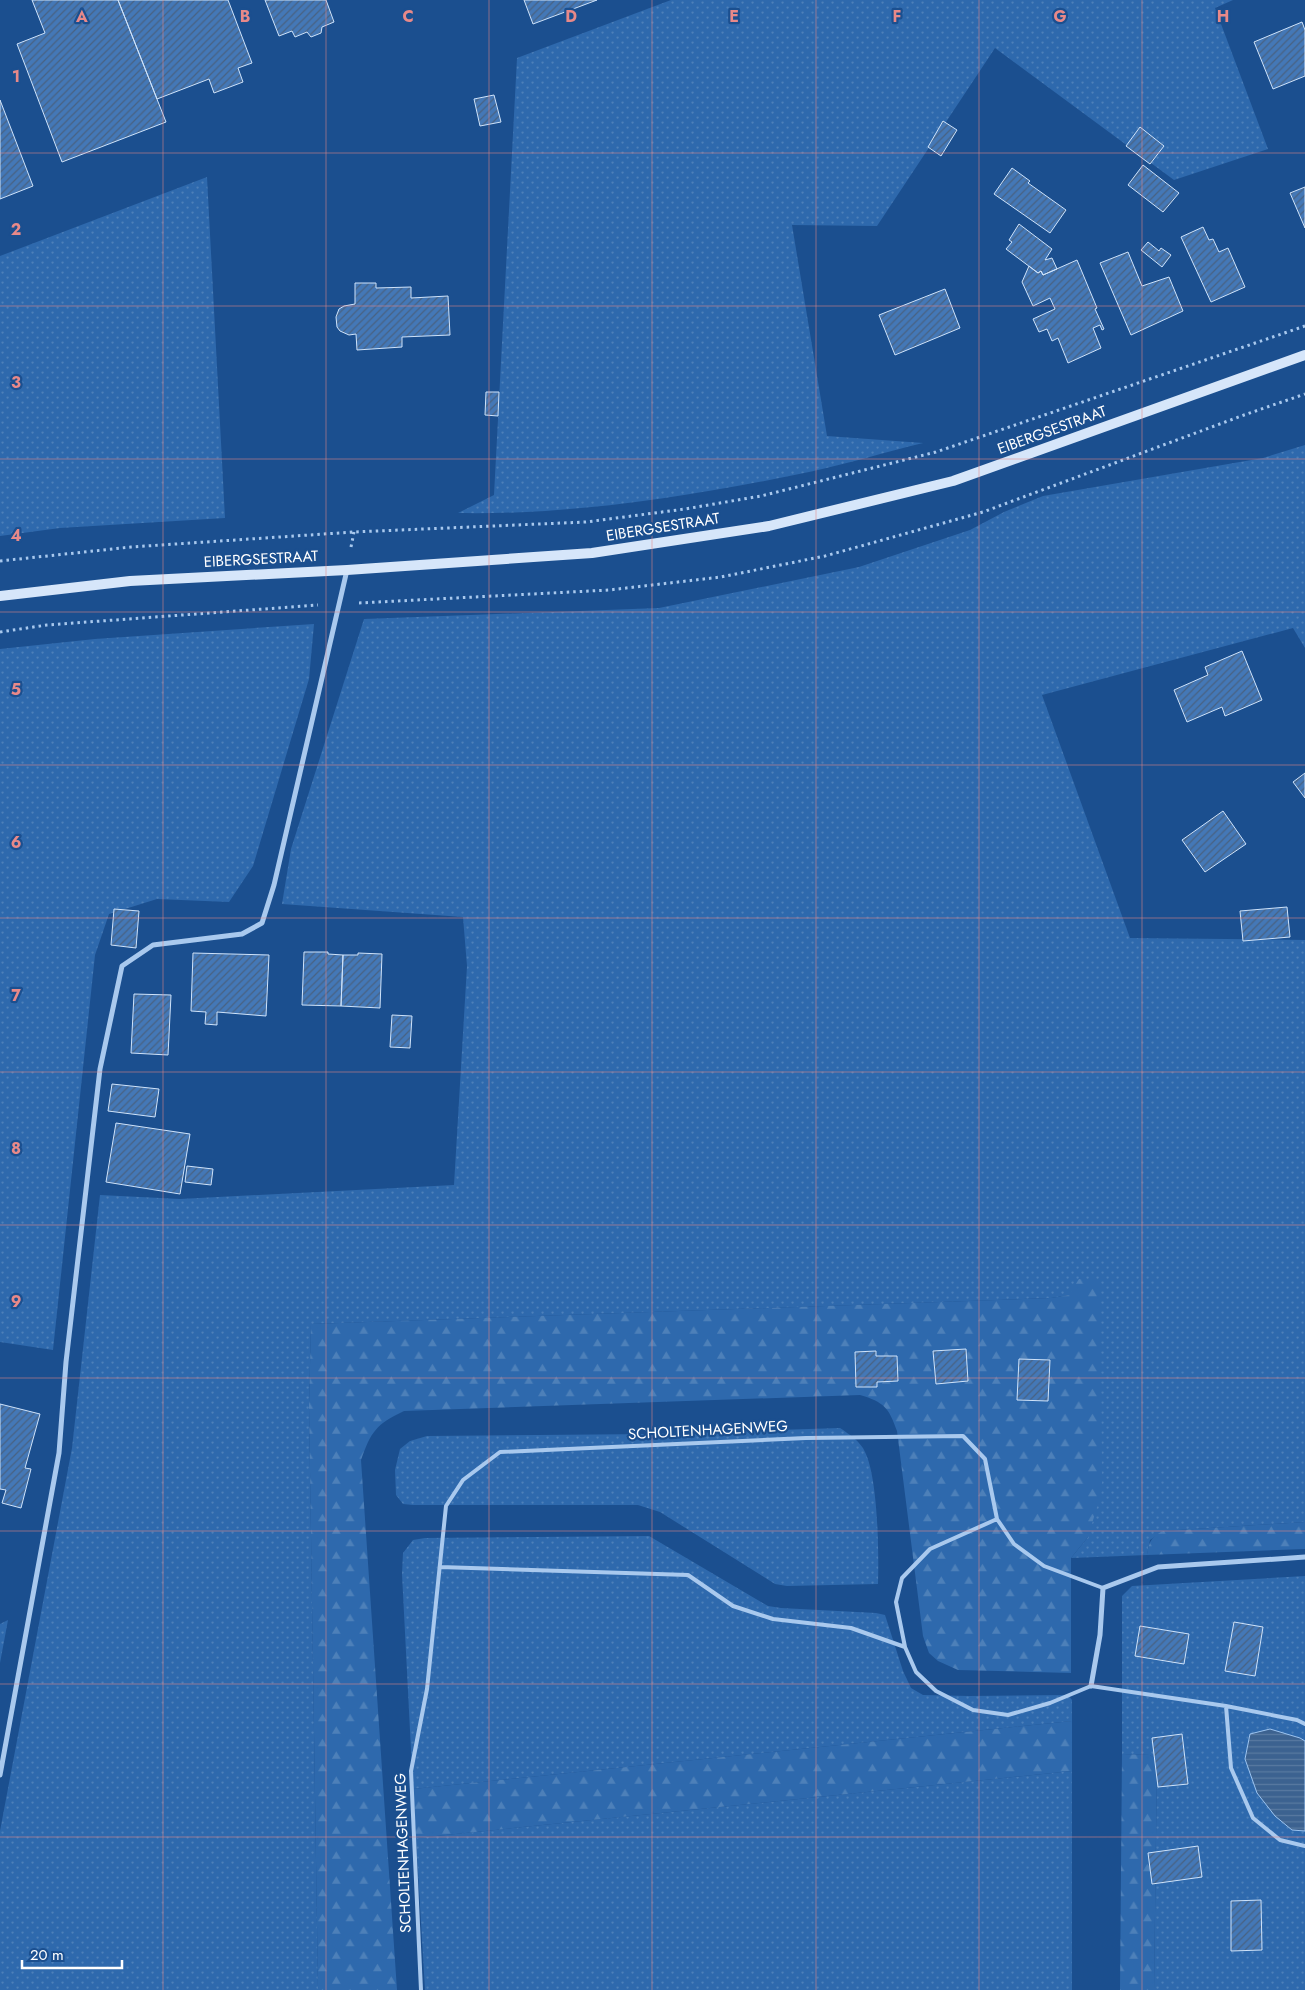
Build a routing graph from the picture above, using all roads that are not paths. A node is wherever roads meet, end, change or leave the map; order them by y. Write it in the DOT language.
graph roads {
  1 [pos="1305,354"];
  2 [pos="347,570"];
  3 [pos="0,596"];
  4 [pos="997,1519"];
  5 [pos="1305,1557"];
  6 [pos="440,1567"];
  7 [pos="1103,1588"];
  8 [pos="905,1646"];
  9 [pos="1091,1686"];
  10 [pos="1226,1706"];
  11 [pos="1305,1724"];
  12 [pos="0,1775"];
  13 [pos="1305,1846"];
  14 [pos="422,1990"];
  1 -- 2 [label="main road, EIBERGSESTRAAT"];
  2 -- 3 [label="main road, EIBERGSESTRAAT"];
  2 -- 12 [label="street"];
  4 -- 6 [label="lane, SCHOLTENHAGENWEG"];
  4 -- 7 [label="lane, SCHOLTENHAGENWEG"];
  4 -- 8 [label="lane"];
  5 -- 7 [label="street"];
  6 -- 8 [label="lane"];
  6 -- 14 [label="lane, SCHOLTENHAGENWEG"];
  7 -- 9 [label="street"];
  8 -- 9 [label="lane"];
  9 -- 10 [label="lane"];
  10 -- 11 [label="lane"];
  10 -- 13 [label="lane"];
}
